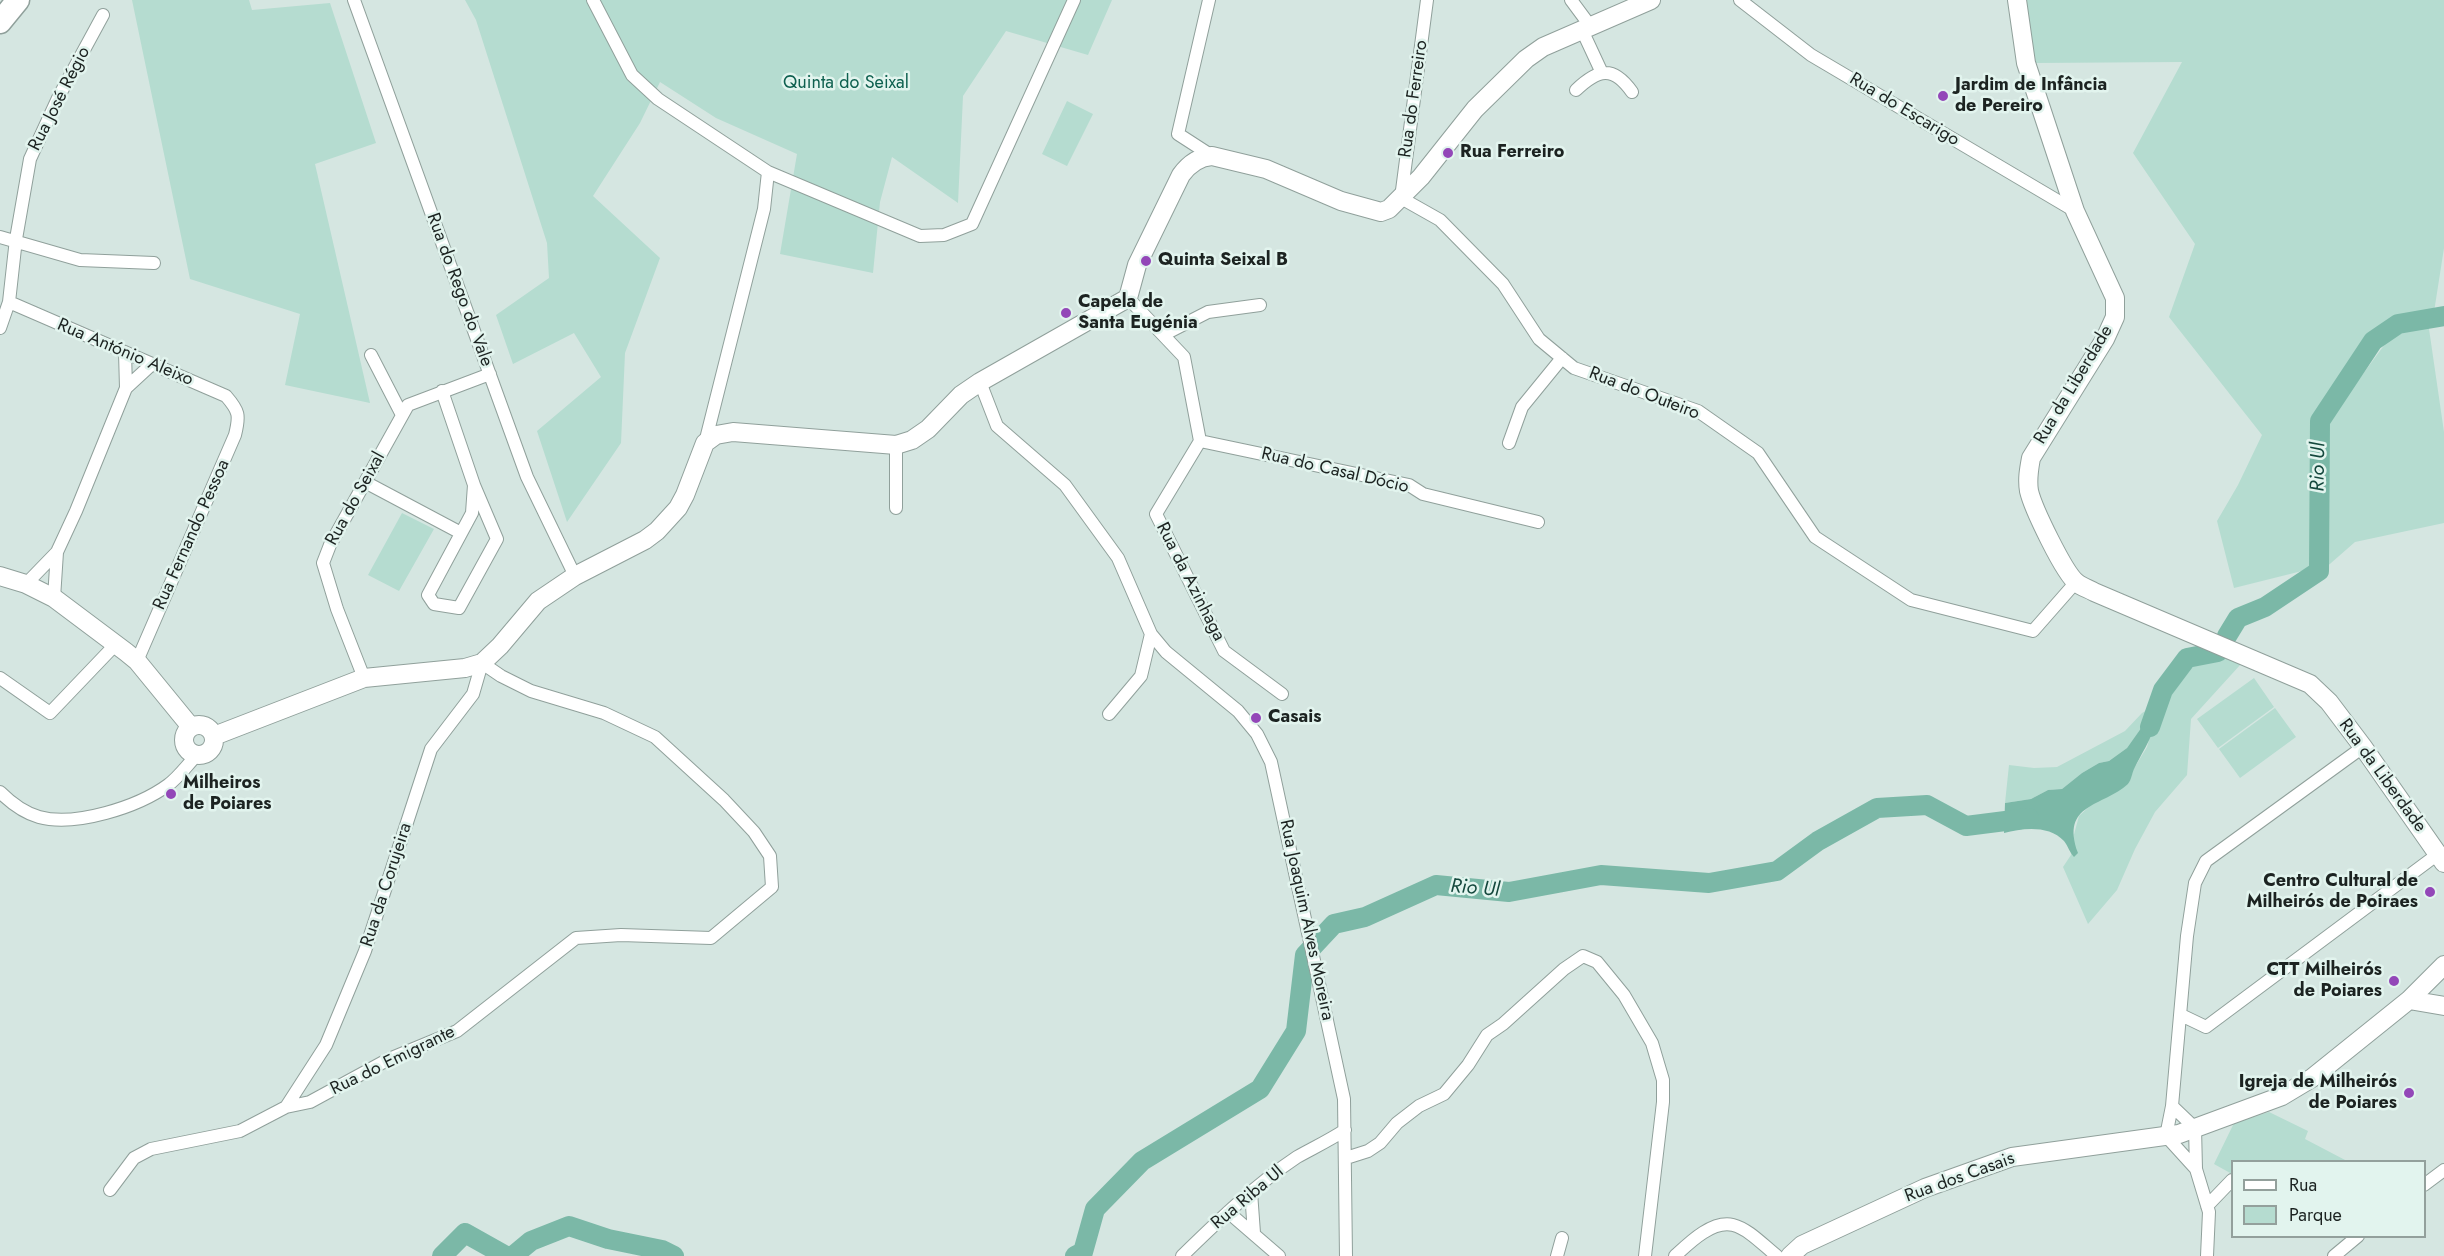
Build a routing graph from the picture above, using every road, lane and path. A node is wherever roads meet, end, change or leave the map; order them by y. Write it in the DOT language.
graph roads {
  1 [pos="18,0"];
  2 [pos="354,0"];
  3 [pos="593,0"];
  4 [pos="1074,0"];
  5 [pos="1209,0"];
  6 [pos="1427,0"];
  7 [pos="1571,0"];
  8 [pos="1651,0"];
  9 [pos="1740,0"];
  10 [pos="2017,0"];
  11 [pos="103,15"];
  12 [pos="0,22"];
  13 [pos="1586,28"];
  14 [pos="1602,73"];
  15 [pos="1576,90"];
  16 [pos="1632,92"];
  17 [pos="1212,156"];
  18 [pos="768,172"];
  19 [pos="1401,198"];
  20 [pos="2075,211"];
  21 [pos="0,237"];
  22 [pos="16,240"];
  23 [pos="154,263"];
  24 [pos="1128,298"];
  25 [pos="9,302"];
  26 [pos="1260,305"];
  27 [pos="0,328"];
  28 [pos="1163,335"];
  29 [pos="125,352"];
  30 [pos="371,356"];
  31 [pos="1562,358"];
  32 [pos="152,364"];
  33 [pos="490,374"];
  34 [pos="980,382"];
  35 [pos="126,388"];
  36 [pos="442,391"];
  37 [pos="237,408"];
  38 [pos="402,415"];
  39 [pos="1200,441"];
  40 [pos="705,443"];
  41 [pos="1509,443"];
  42 [pos="896,445"];
  43 [pos="365,482"];
  44 [pos="474,485"];
  45 [pos="896,508"];
  46 [pos="1538,522"];
  47 [pos="461,533"];
  48 [pos="57,552"];
  49 [pos="0,576"];
  50 [pos="575,576"];
  51 [pos="2076,582"];
  52 [pos="26,584"];
  53 [pos="54,598"];
  54 [pos="1151,634"];
  55 [pos="115,645"];
  56 [pos="137,661"];
  57 [pos="482,663"];
  58 [pos="0,678"];
  59 [pos="364,678"];
  60 [pos="1282,694"];
  61 [pos="1109,714"];
  62 [pos="191,727"];
  63 [pos="214,736"];
  64 [pos="2363,747"];
  65 [pos="197,755"];
  66 [pos="0,792"];
  67 [pos="2441,859"];
  68 [pos="2444,965"];
  69 [pos="2409,1000"];
  70 [pos="2444,1006"];
  71 [pos="2181,1015"];
  72 [pos="2172,1106"];
  73 [pos="286,1107"];
  74 [pos="1345,1130"];
  75 [pos="2180,1132"];
  76 [pos="1318,1147"];
  77 [pos="1346,1155"];
  78 [pos="2196,1169"];
  79 [pos="2444,1170"];
  80 [pos="2231,1181"];
  81 [pos="2426,1184"];
  82 [pos="110,1190"];
  83 [pos="1251,1192"];
  84 [pos="2207,1206"];
  85 [pos="1228,1212"];
  86 [pos="1254,1233"];
  87 [pos="1562,1238"];
  88 [pos="2356,1238"];
  89 [pos="1182,1256"];
  90 [pos="1280,1256"];
  91 [pos="1347,1256"];
  92 [pos="1557,1256"];
  93 [pos="1645,1256"];
  94 [pos="1675,1256"];
  95 [pos="1777,1256"];
  96 [pos="1790,1256"];
  97 [pos="2207,1256"];
  98 [pos="2334,1256"];
  1 -- 12 [label="highway"];
  2 -- 33 [label="street, Rua do Rego do Vale"];
  3 -- 18 [label="street"];
  4 -- 18 [label="street"];
  5 -- 17 [label="street"];
  6 -- 19 [label="street, Rua do Ferreiro"];
  7 -- 13 [label="street"];
  8 -- 13 [label="street"];
  9 -- 20 [label="street, Rua do Escarigo"];
  10 -- 20 [label="street, Rua da Liberdade"];
  11 -- 22 [label="street, Rua José Régio"];
  13 -- 14 [label="street"];
  13 -- 19 [label="street"];
  14 -- 15 [label="street"];
  14 -- 16 [label="street"];
  17 -- 19 [label="street"];
  17 -- 24 [label="street"];
  18 -- 40 [label="street"];
  19 -- 31 [label="street, Rua do Outeiro"];
  20 -- 51 [label="street, Rua da Liberdade"];
  21 -- 22 [label="street"];
  22 -- 23 [label="street"];
  22 -- 25 [label="street, Rua José Régio"];
  24 -- 28 [label="street"];
  24 -- 34 [label="street"];
  25 -- 27 [label="street, Rua José Régio"];
  25 -- 29 [label="street, Rua António Aleixo"];
  26 -- 28 [label="street"];
  28 -- 39 [label="street"];
  29 -- 32 [label="street, Rua António Aleixo"];
  29 -- 35 [label="street"];
  30 -- 38 [label="street"];
  31 -- 41 [label="street"];
  31 -- 51 [label="street, Rua do Outeiro"];
  32 -- 35 [label="street"];
  32 -- 37 [label="street, Rua António Aleixo"];
  33 -- 36 [label="street, Rua do Seixal"];
  33 -- 50 [label="street, Rua do Rego do Vale"];
  34 -- 42 [label="street"];
  34 -- 54 [label="street, Rua Joaquim Alves Moreira"];
  35 -- 48 [label="street"];
  36 -- 38 [label="street, Rua do Seixal"];
  36 -- 44 [label="street"];
  37 -- 56 [label="street, Rua Fernando Pessoa"];
  38 -- 43 [label="street, Rua do Seixal"];
  39 -- 46 [label="street, Rua do Casal Dócio"];
  39 -- 60 [label="street, Rua da Azinhaga"];
  40 -- 42 [label="street"];
  40 -- 50 [label="street"];
  42 -- 45 [label="street"];
  43 -- 47 [label="street"];
  43 -- 59 [label="street, Rua do Seixal"];
  44 -- 47 [label="street"];
  44 -- 47 [label="street"];
  48 -- 52 [label="street"];
  48 -- 53 [label="street"];
  49 -- 52 [label="street"];
  50 -- 57 [label="street"];
  51 -- 64 [label="street, Rua da Liberdade"];
  52 -- 53 [label="street"];
  53 -- 55 [label="street"];
  54 -- 61 [label="street"];
  54 -- 74 [label="street, Rua Joaquim Alves Moreira"];
  55 -- 56 [label="street"];
  55 -- 58 [label="street"];
  56 -- 62 [label="street"];
  57 -- 59 [label="street"];
  57 -- 73 [label="street, Rua da Corujeira"];
  57 -- 73 [label="street, Rua do Emigrante"];
  59 -- 63 [label="street"];
  62 -- 63 [label="street"];
  62 -- 65 [label="street"];
  63 -- 65 [label="street"];
  64 -- 67 [label="street, Rua da Liberdade"];
  64 -- 71 [label="street"];
  65 -- 66 [label="street"];
  67 -- 71 [label="street"];
  68 -- 69 [label="street, Rua dos Casais"];
  69 -- 70 [label="street"];
  69 -- 75 [label="street, Rua dos Casais"];
  71 -- 72 [label="street"];
  72 -- 75 [label="street"];
  72 -- 75 [label="street"];
  73 -- 82 [label="street, Rua do Emigrante"];
  74 -- 76 [label="street, Rua Riba Ul"];
  74 -- 77 [label="street, Rua Joaquim Alves Moreira"];
  75 -- 78 [label="street"];
  75 -- 78 [label="street"];
  75 -- 96 [label="street, Rua dos Casais"];
  76 -- 77 [label="street"];
  76 -- 83 [label="street, Rua Riba Ul"];
  77 -- 91 [label="street, Rua Joaquim Alves Moreira"];
  77 -- 93 [label="street"];
  78 -- 84 [label="street"];
  79 -- 81 [label="street"];
  80 -- 84 [label="street"];
  83 -- 85 [label="street, Rua Riba Ul"];
  83 -- 86 [label="street"];
  84 -- 97 [label="street"];
  85 -- 86 [label="street"];
  85 -- 89 [label="street, Rua Riba Ul"];
  86 -- 90 [label="street"];
  87 -- 92 [label="street"];
  88 -- 98 [label="street"];
  94 -- 95 [label="street"];
}
